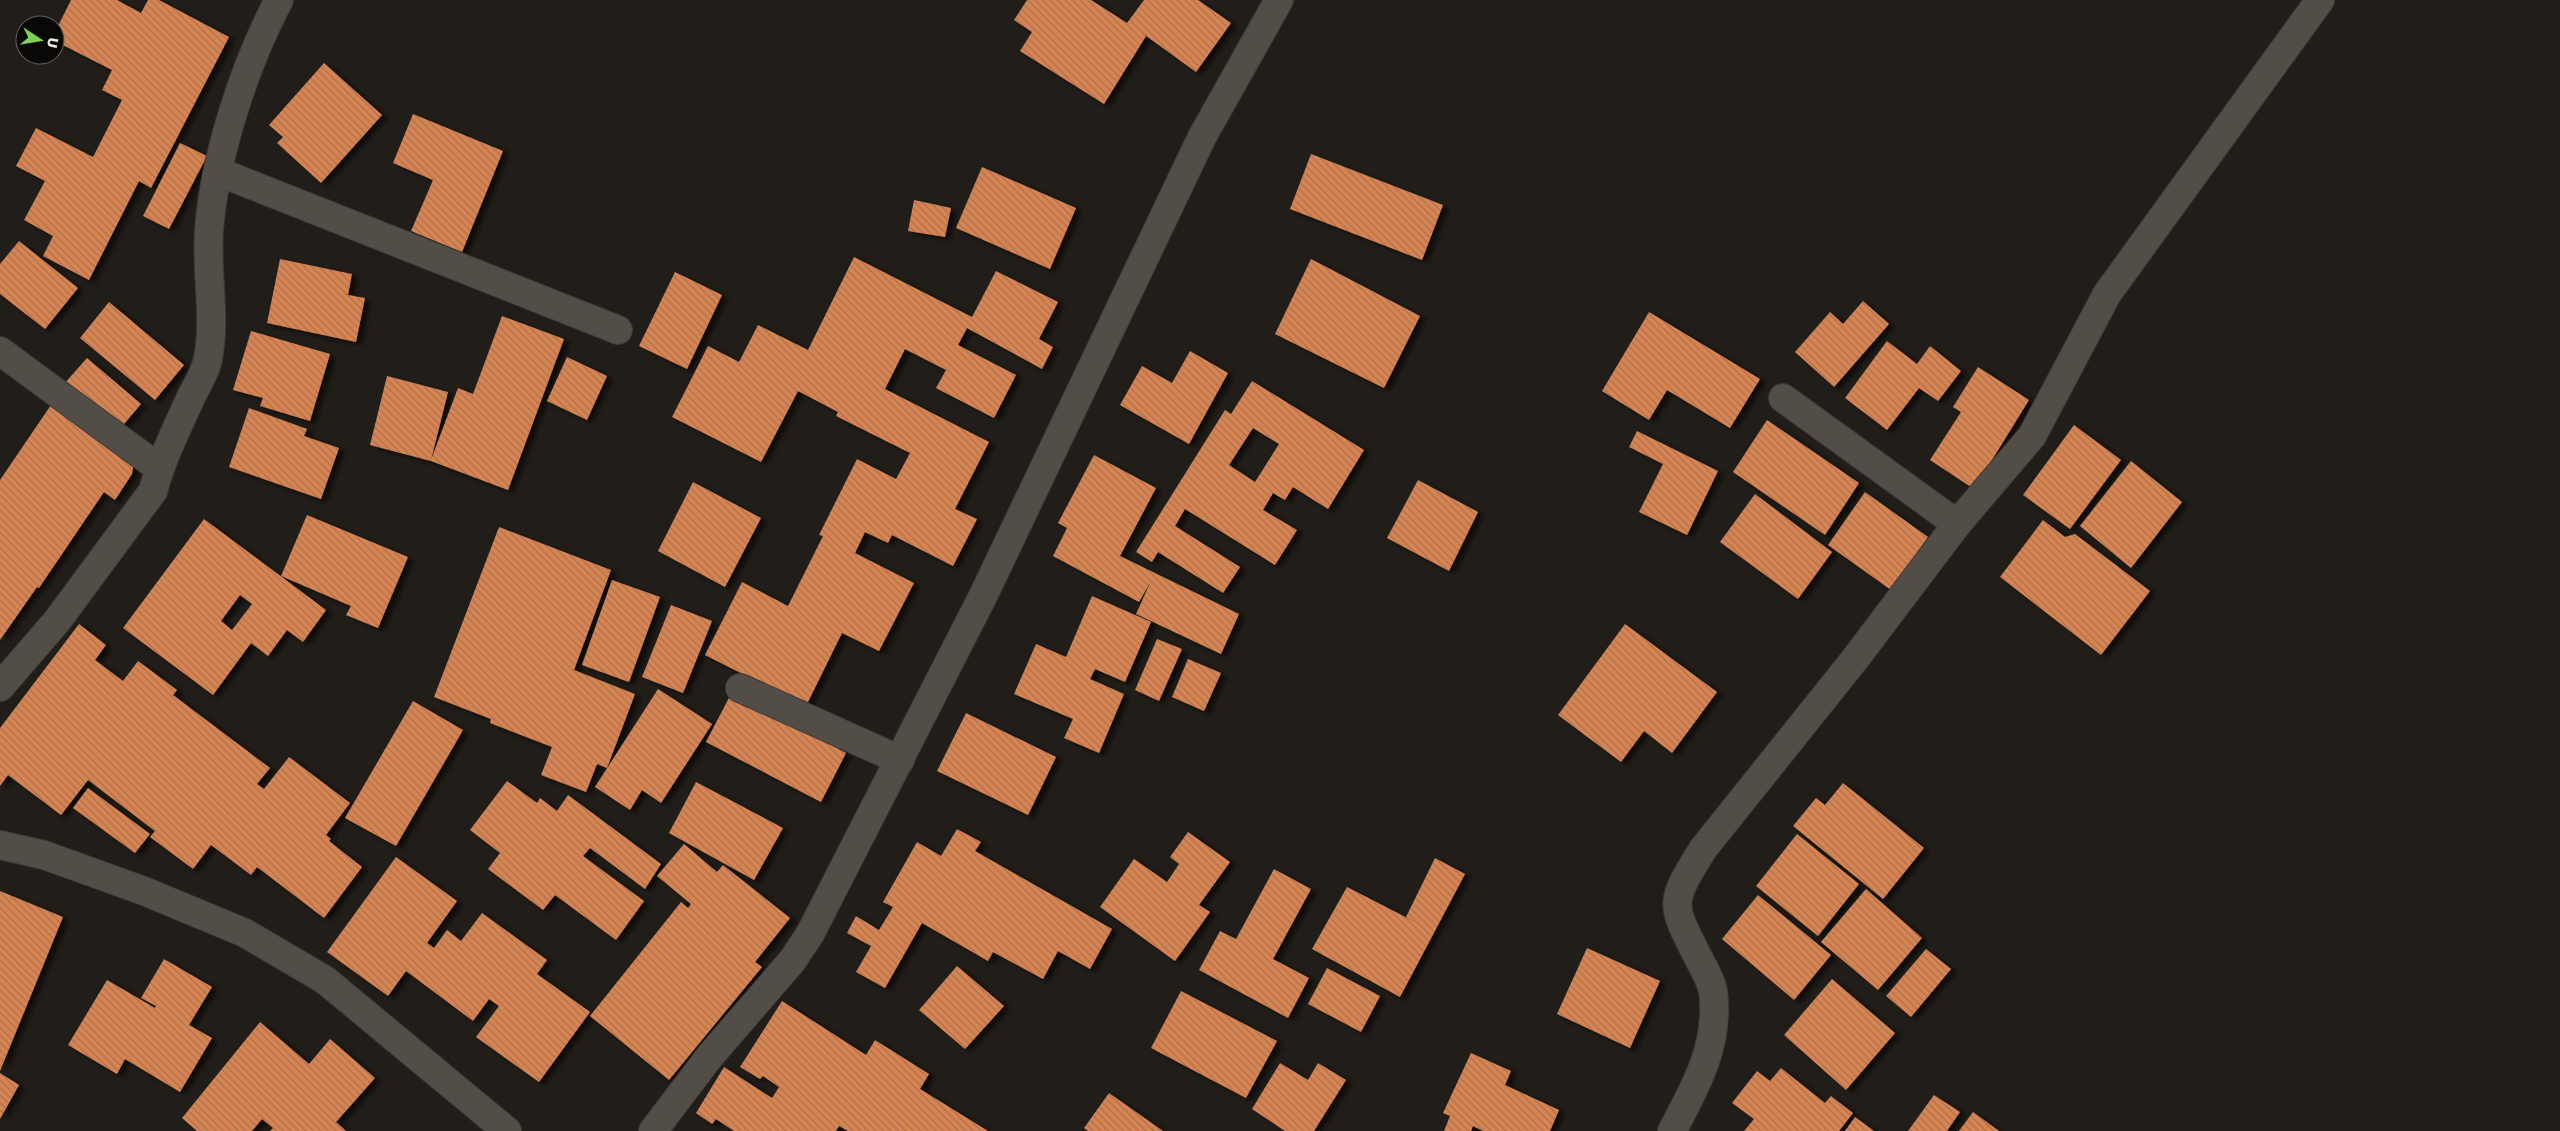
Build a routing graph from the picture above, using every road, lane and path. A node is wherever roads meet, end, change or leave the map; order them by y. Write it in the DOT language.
graph roads {
  1 [pos="279,0"];
  2 [pos="1279,0"];
  3 [pos="2320,0"];
  4 [pos="219,172"];
  5 [pos="618,330"];
  6 [pos="0,351"];
  7 [pos="1784,398"];
  8 [pos="159,468"];
  9 [pos="1957,524"];
  10 [pos="0,687"];
  11 [pos="740,688"];
  12 [pos="900,760"];
  13 [pos="0,845"];
  14 [pos="507,1131"];
  15 [pos="653,1131"];
  16 [pos="1672,1131"];
  1 -- 4 [label="street"];
  2 -- 12 [label="street"];
  3 -- 9 [label="street"];
  4 -- 5 [label="street"];
  4 -- 8 [label="street"];
  6 -- 8 [label="street"];
  7 -- 9 [label="street"];
  8 -- 10 [label="street"];
  9 -- 16 [label="street"];
  11 -- 12 [label="street"];
  12 -- 15 [label="street"];
  13 -- 14 [label="street"];
}
